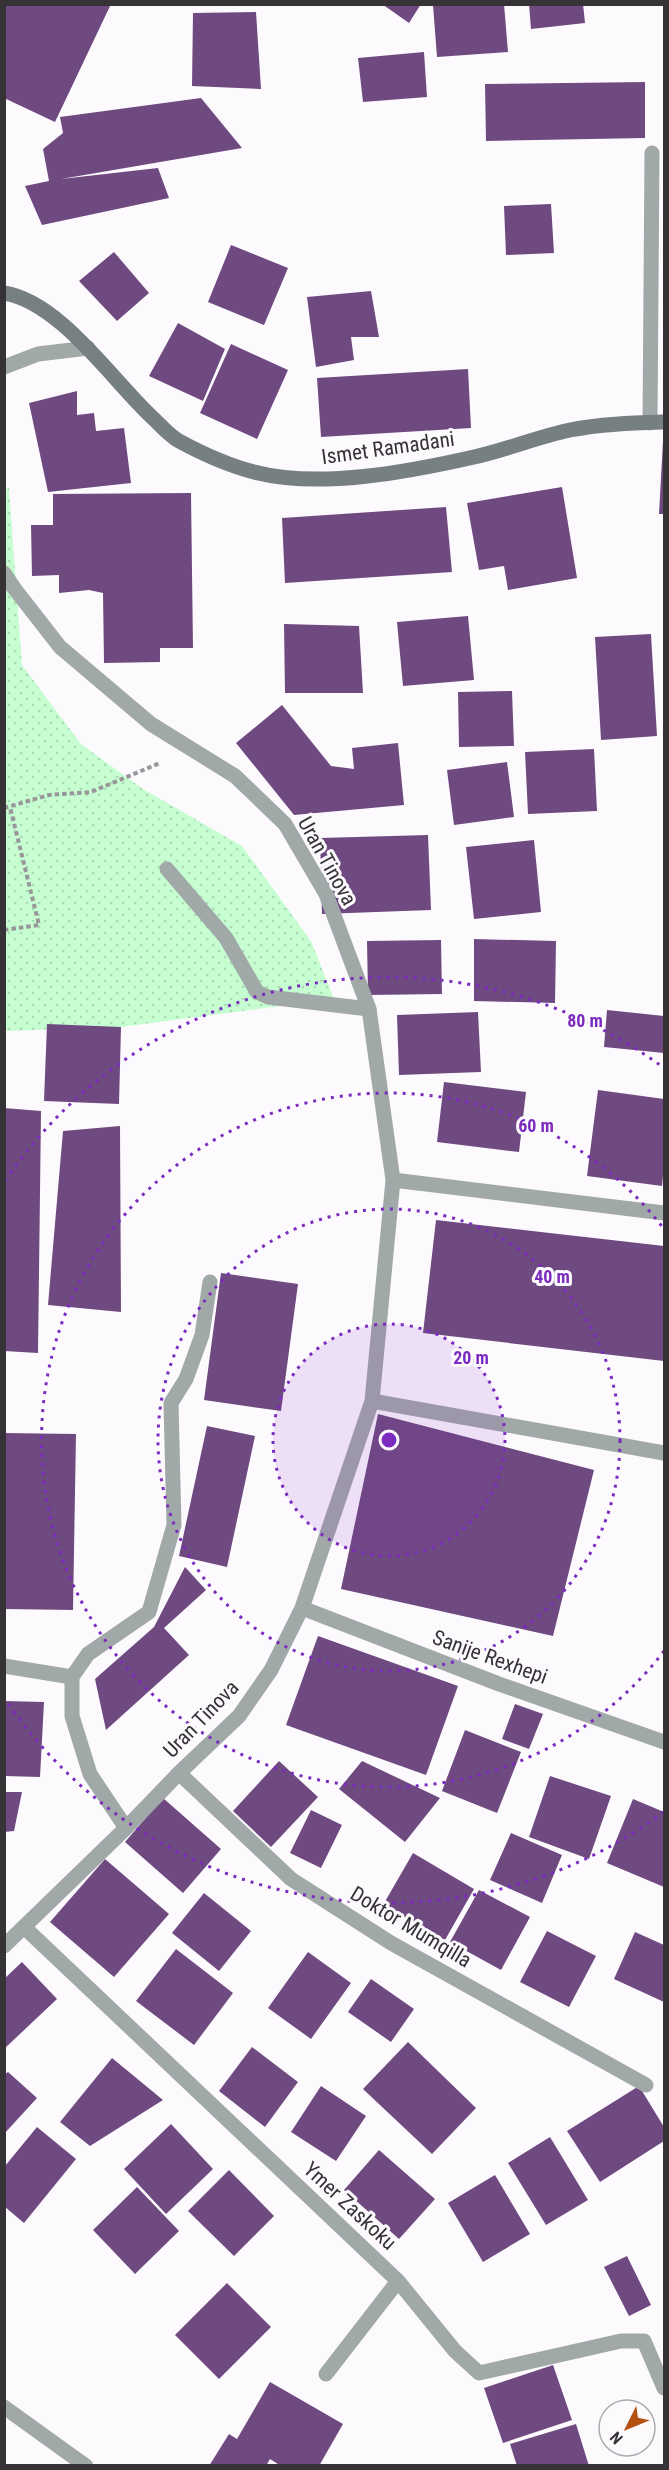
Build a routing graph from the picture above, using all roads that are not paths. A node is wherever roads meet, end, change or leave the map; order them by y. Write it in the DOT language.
graph roads {
  1 [pos="652,153"];
  2 [pos="7,292"];
  3 [pos="88,348"];
  4 [pos="4,367"];
  5 [pos="657,422"];
  6 [pos="4,573"];
  7 [pos="167,869"];
  8 [pos="369,1009"];
  9 [pos="393,1180"];
  10 [pos="664,1213"];
  11 [pos="210,1282"];
  12 [pos="372,1401"];
  13 [pos="664,1453"];
  14 [pos="302,1608"];
  15 [pos="4,1666"];
  16 [pos="72,1677"];
  17 [pos="664,1742"];
  18 [pos="178,1773"];
  19 [pos="126,1828"];
  20 [pos="24,1927"];
  21 [pos="4,1946"];
  22 [pos="646,2085"];
  23 [pos="398,2281"];
  24 [pos="326,2374"];
  25 [pos="664,2388"];
  26 [pos="4,2407"];
  27 [pos="86,2466"];
  1 -- 5 [label="street, Ismet Ramadani"];
  2 -- 3 [label="main road, Ismet Ramadani"];
  3 -- 4 [label="street"];
  3 -- 5 [label="main road, Ismet Ramadani"];
  6 -- 8 [label="street, Uran Tinova"];
  7 -- 8 [label="street"];
  8 -- 9 [label="street, Uran Tinova"];
  9 -- 10 [label="street"];
  9 -- 12 [label="street, Uran Tinova"];
  11 -- 16 [label="street"];
  12 -- 13 [label="street"];
  12 -- 14 [label="street, Uran Tinova"];
  14 -- 17 [label="street, Sanije Rexhepi"];
  14 -- 18 [label="street, Uran Tinova"];
  15 -- 16 [label="street"];
  16 -- 19 [label="street"];
  18 -- 19 [label="street, Uran Tinova"];
  18 -- 22 [label="street, Doktor Mumqilla"];
  19 -- 20 [label="street, Uran Tinova"];
  20 -- 21 [label="street, Uran Tinova"];
  20 -- 23 [label="street, Ymer Zaskoku"];
  23 -- 24 [label="street"];
  23 -- 25 [label="street, Ymer Zaskoku"];
  26 -- 27 [label="street"];
}
